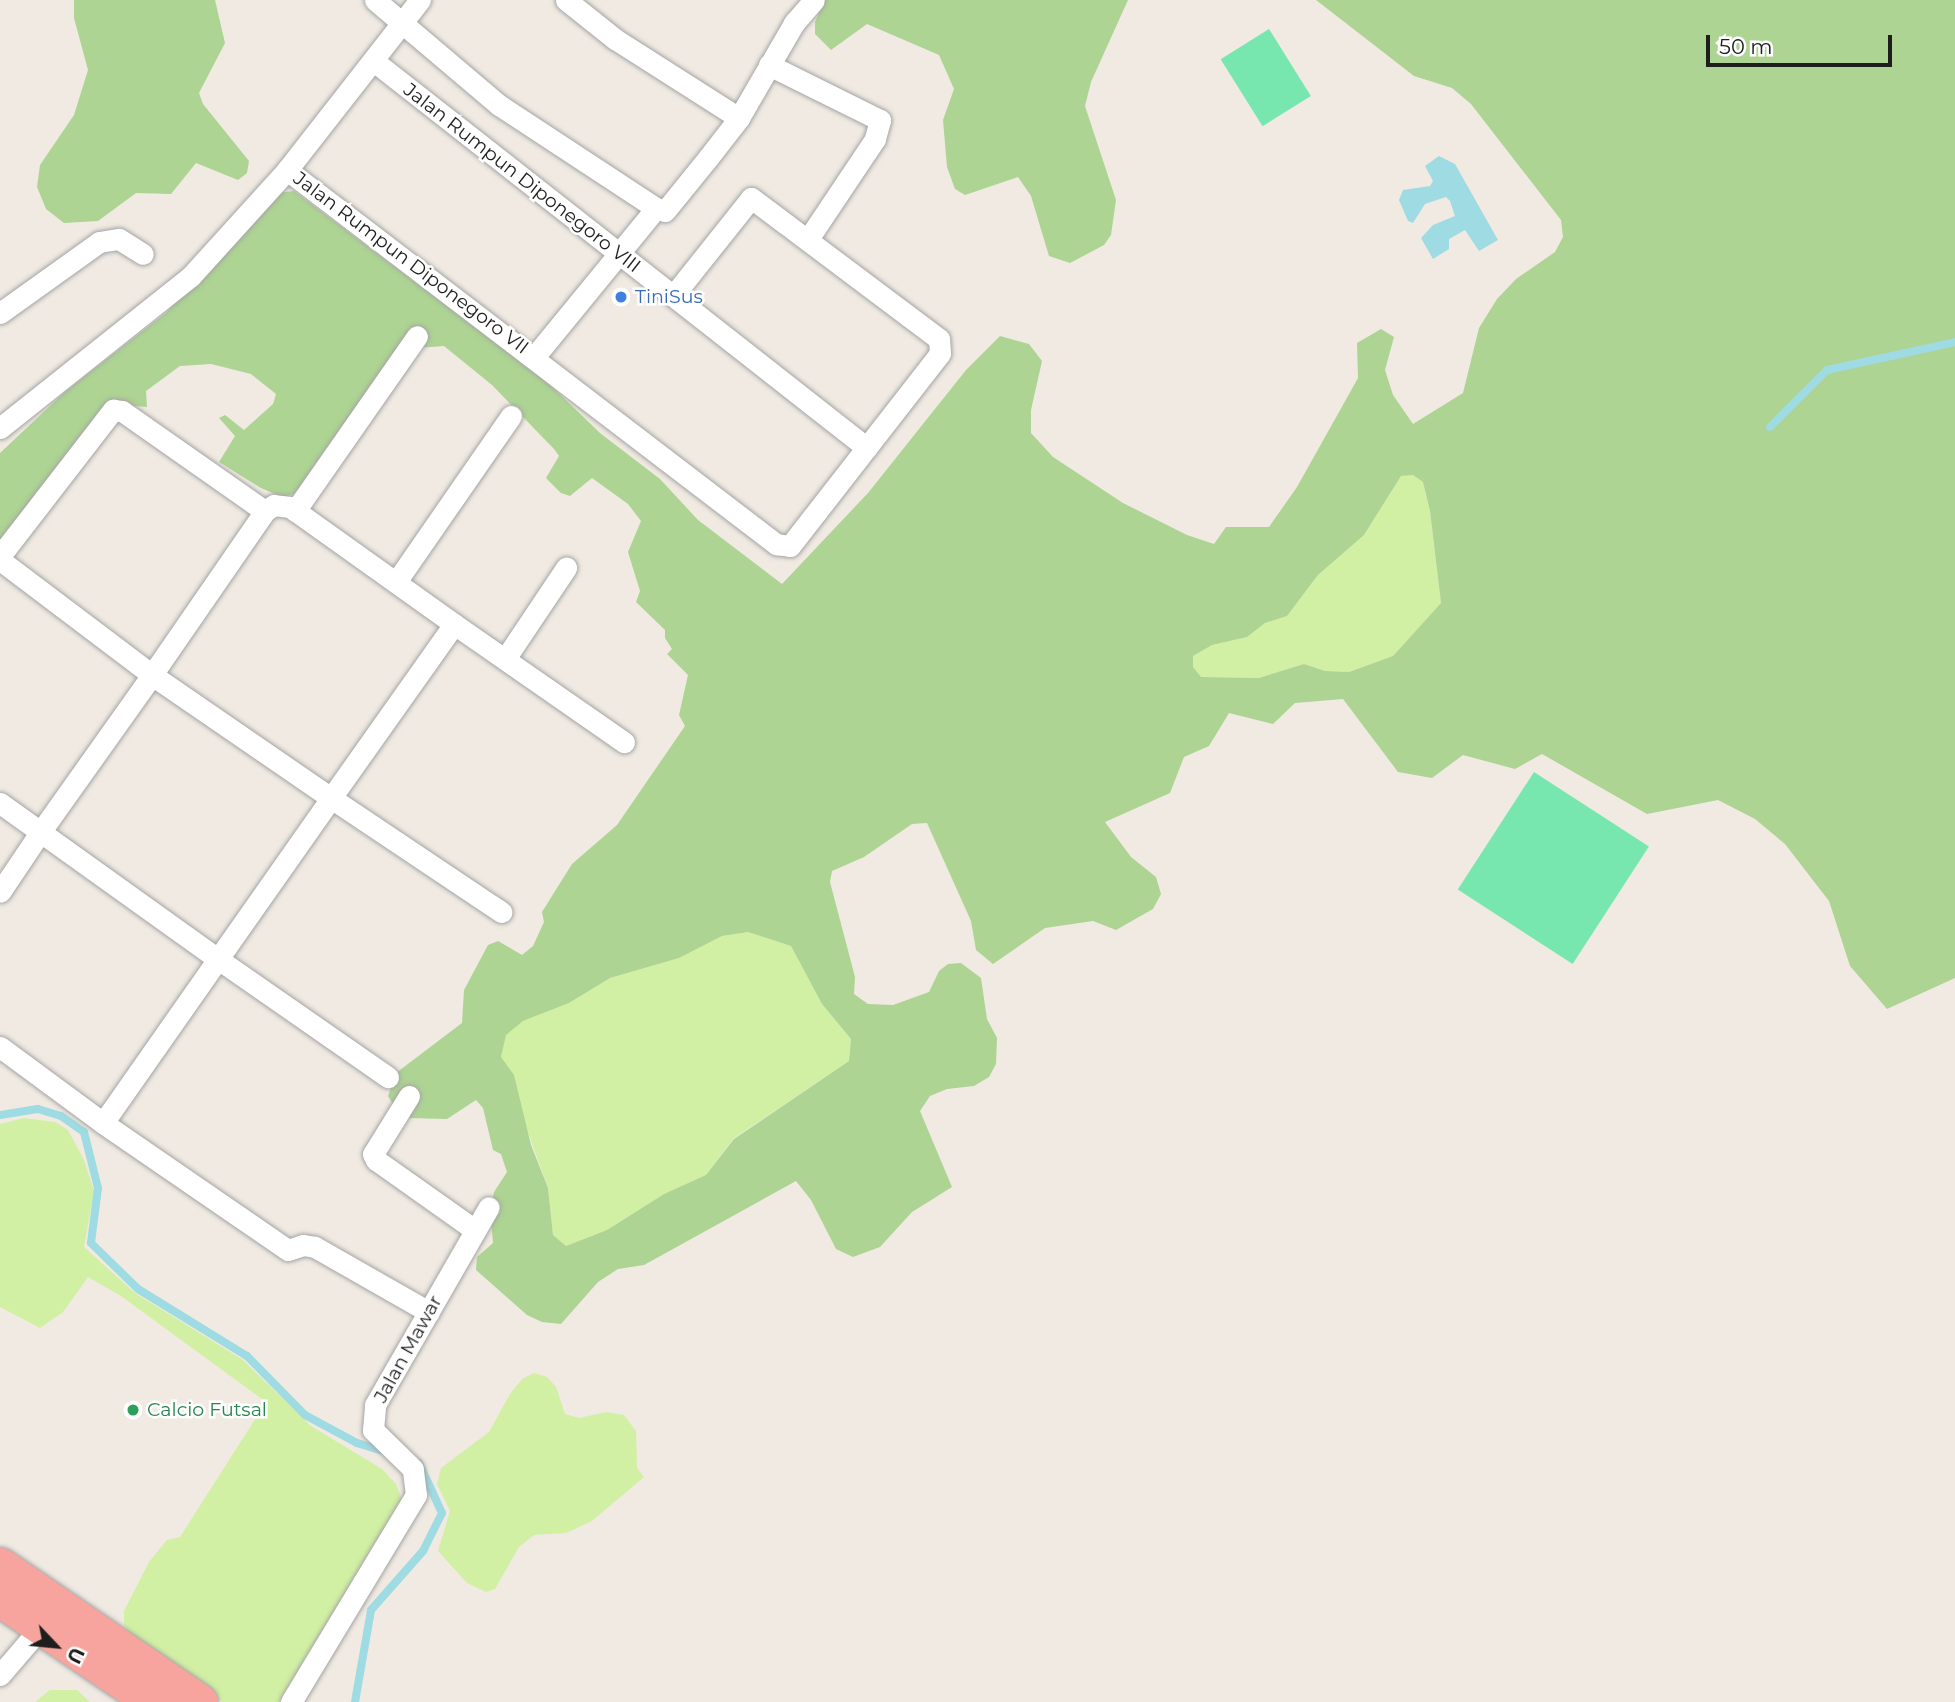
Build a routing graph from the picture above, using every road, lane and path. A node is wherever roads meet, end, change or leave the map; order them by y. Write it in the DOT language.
graph roads {
  1 [pos="375,0"];
  2 [pos="420,0"];
  3 [pos="566,0"];
  4 [pos="814,0"];
  5 [pos="406,23"];
  6 [pos="374,62"];
  7 [pos="769,65"];
  8 [pos="739,118"];
  9 [pos="287,170"];
  10 [pos="656,208"];
  11 [pos="808,239"];
  12 [pos="143,254"];
  13 [pos="618,254"];
  14 [pos="673,296"];
  15 [pos="0,313"];
  16 [pos="417,336"];
  17 [pos="535,356"];
  18 [pos="511,416"];
  19 [pos="0,428"];
  20 [pos="867,448"];
  21 [pos="265,511"];
  22 [pos="295,511"];
  23 [pos="0,558"];
  24 [pos="566,568"];
  25 [pos="396,582"];
  26 [pos="454,624"];
  27 [pos="505,659"];
  28 [pos="152,675"];
  29 [pos="624,742"];
  30 [pos="331,798"];
  31 [pos="0,803"];
  32 [pos="41,831"];
  33 [pos="0,892"];
  34 [pos="501,912"];
  35 [pos="218,959"];
  36 [pos="0,1047"];
  37 [pos="388,1077"];
  38 [pos="409,1096"];
  39 [pos="103,1123"];
  40 [pos="489,1207"];
  41 [pos="475,1230"];
  42 [pos="429,1312"];
  43 [pos="0,1565"];
  44 [pos="0,1599"];
  45 [pos="43,1626"];
  46 [pos="0,1675"];
  47 [pos="152,1702"];
  48 [pos="200,1702"];
  49 [pos="290,1702"];
  1 -- 5 [label="street"];
  2 -- 5 [label="street"];
  3 -- 8 [label="street"];
  4 -- 7 [label="street"];
  5 -- 6 [label="street"];
  5 -- 10 [label="street"];
  6 -- 9 [label="street"];
  6 -- 13 [label="street, Jalan Rumpun Diponegoro VIII"];
  7 -- 8 [label="street"];
  7 -- 11 [label="street"];
  8 -- 10 [label="street, Jalan Rumpun Diponegoro VII"];
  9 -- 17 [label="street, Jalan Rumpun Diponegoro VII"];
  9 -- 19 [label="street"];
  10 -- 13 [label="street, Jalan Rumpun Diponegoro VII"];
  11 -- 14 [label="street"];
  11 -- 20 [label="street, Jalan Rumpun Diponegoro VII"];
  12 -- 15 [label="street"];
  13 -- 14 [label="street, Jalan Rumpun Diponegoro VIII"];
  13 -- 17 [label="street, Jalan Rumpun Diponegoro VII"];
  14 -- 20 [label="street, Jalan Rumpun Diponegoro VIII"];
  16 -- 22 [label="street"];
  17 -- 20 [label="street, Jalan Rumpun Diponegoro VII"];
  18 -- 25 [label="street"];
  21 -- 22 [label="street"];
  21 -- 23 [label="street"];
  21 -- 28 [label="street"];
  22 -- 25 [label="street"];
  23 -- 28 [label="street"];
  24 -- 27 [label="street"];
  25 -- 26 [label="street"];
  26 -- 27 [label="street"];
  26 -- 30 [label="street"];
  27 -- 29 [label="street"];
  28 -- 30 [label="street"];
  28 -- 32 [label="street"];
  30 -- 34 [label="street"];
  30 -- 35 [label="street"];
  31 -- 32 [label="street"];
  32 -- 33 [label="street"];
  32 -- 35 [label="street"];
  35 -- 37 [label="street"];
  35 -- 39 [label="street"];
  36 -- 39 [label="street"];
  38 -- 41 [label="street"];
  39 -- 42 [label="street"];
  40 -- 41 [label="street, Jalan Mawar"];
  41 -- 42 [label="street, Jalan Mawar"];
  42 -- 49 [label="street, Jalan Mawar"];
  43 -- 48 [label="highway"];
  44 -- 45 [label="highway"];
  45 -- 46 [label="street"];
  45 -- 47 [label="highway"];
}
